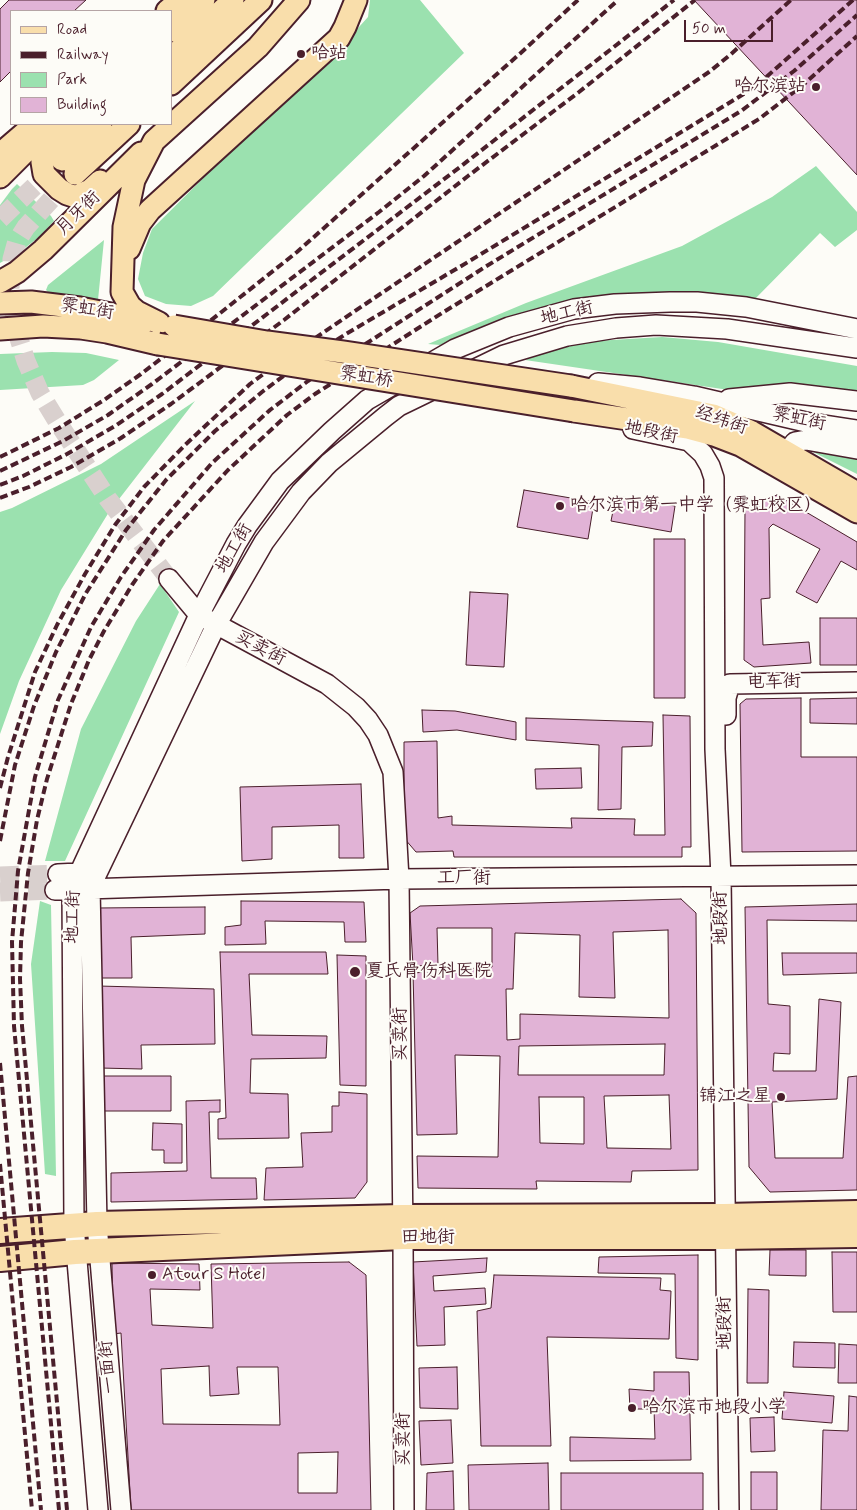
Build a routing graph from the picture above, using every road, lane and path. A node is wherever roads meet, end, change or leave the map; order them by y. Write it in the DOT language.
graph roads {
  1 [pos="180,0"];
  2 [pos="204,0"];
  3 [pos="233,0"];
  4 [pos="261,0"];
  5 [pos="298,0"];
  6 [pos="356,0"];
  7 [pos="168,10"];
  8 [pos="172,30"];
  9 [pos="172,57"];
  10 [pos="172,83"];
  11 [pos="34,125"];
  12 [pos="52,125"];
  13 [pos="74,125"];
  14 [pos="100,125"];
  15 [pos="128,125"];
  16 [pos="172,125"];
  17 [pos="172,125"];
  18 [pos="154,141"];
  19 [pos="0,154"];
  20 [pos="0,177"];
  21 [pos="122,276"];
  22 [pos="0,282"];
  23 [pos="0,303"];
  24 [pos="0,318"];
  25 [pos="28,327"];
  26 [pos="0,329"];
  27 [pos="857,329"];
  28 [pos="164,331"];
  29 [pos="857,348"];
  30 [pos="571,386"];
  31 [pos="712,400"];
  32 [pos="857,401"];
  33 [pos="581,412"];
  34 [pos="857,430"];
  35 [pos="857,449"];
  36 [pos="795,457"];
  37 [pos="857,493"];
  38 [pos="857,512"];
  39 [pos="170,579"];
  40 [pos="200,615"];
  41 [pos="216,625"];
  42 [pos="857,682"];
  43 [pos="715,749"];
  44 [pos="857,875"];
  45 [pos="721,877"];
  46 [pos="400,880"];
  47 [pos="71,883"];
  48 [pos="857,1212"];
  49 [pos="97,1224"];
  50 [pos="74,1225"];
  51 [pos="724,1226"];
  52 [pos="403,1227"];
  53 [pos="0,1230"];
  54 [pos="857,1234"];
  55 [pos="100,1251"];
  56 [pos="76,1252"];
  57 [pos="0,1259"];
  58 [pos="98,1510"];
  59 [pos="120,1510"];
  60 [pos="404,1510"];
  61 [pos="729,1510"];
  1 -- 7 [label="main road"];
  2 -- 8 [label="main road"];
  3 -- 9 [label="main road"];
  4 -- 10 [label="main road"];
  5 -- 17 [label="main road, 月牙街"];
  6 -- 21 [label="main road"];
  11 -- 19 [label="main road"];
  12 -- 20 [label="main road"];
  13 -- 18 [label="main road"];
  14 -- 15 [label="main road"];
  16 -- 18 [label="main road, 月牙街"];
  18 -- 21 [label="main road, 月牙街"];
  18 -- 22 [label="main road, 月牙街"];
  21 -- 28 [label="main road, 月牙街"];
  23 -- 28 [label="main road, 霁虹街"];
  24 -- 25 [label="main road"];
  25 -- 26 [label="main road, 霁虹街"];
  25 -- 28 [label="main road, 霁虹街"];
  27 -- 40 [label="main road, 地工街"];
  28 -- 30 [label="main road, 霁虹桥, bridge"];
  28 -- 33 [label="main road, 霁虹桥, bridge"];
  29 -- 41 [label="main road, 地工街"];
  30 -- 31 [label="main road, 霁虹街"];
  30 -- 36 [label="main road, 经纬街"];
  31 -- 32 [label="main road, 霁虹街"];
  31 -- 34 [label="main road, 霁虹街"];
  33 -- 38 [label="main road, 经纬街"];
  33 -- 43 [label="main road, 地段街"];
  35 -- 36 [label="main road, 霁虹街"];
  36 -- 37 [label="main road, 经纬街"];
  39 -- 40 [label="main road, 买卖街"];
  40 -- 41 [label="main road, 买卖街"];
  40 -- 47 [label="main road, 地工街"];
  41 -- 46 [label="main road, 买卖街"];
  41 -- 47 [label="main road, 地工街"];
  42 -- 43 [label="main road, 电车街"];
  43 -- 45 [label="main road, 地段街"];
  44 -- 45 [label="main road, 工厂街"];
  45 -- 46 [label="main road, 工厂街"];
  45 -- 51 [label="main road, 地段街"];
  46 -- 47 [label="main road, 工厂街"];
  46 -- 52 [label="main road, 买卖街"];
  47 -- 49 [label="main road, 地工街"];
  47 -- 50 [label="main road, 地工街"];
  48 -- 51 [label="highway, 田地街"];
  49 -- 50 [label="highway, 田地街"];
  49 -- 52 [label="highway, 田地街"];
  49 -- 55 [label="main road, 一面街"];
  50 -- 53 [label="highway, 田地街"];
  50 -- 56 [label="main road, 一面街"];
  51 -- 52 [label="highway, 田地街"];
  51 -- 54 [label="highway, 田地街"];
  51 -- 61 [label="main road, 地段街"];
  52 -- 55 [label="highway, 田地街"];
  52 -- 60 [label="main road, 买卖街"];
  55 -- 56 [label="highway, 田地街"];
  55 -- 59 [label="main road, 一面街"];
  56 -- 57 [label="highway, 田地街"];
  56 -- 58 [label="main road, 一面街"];
}
